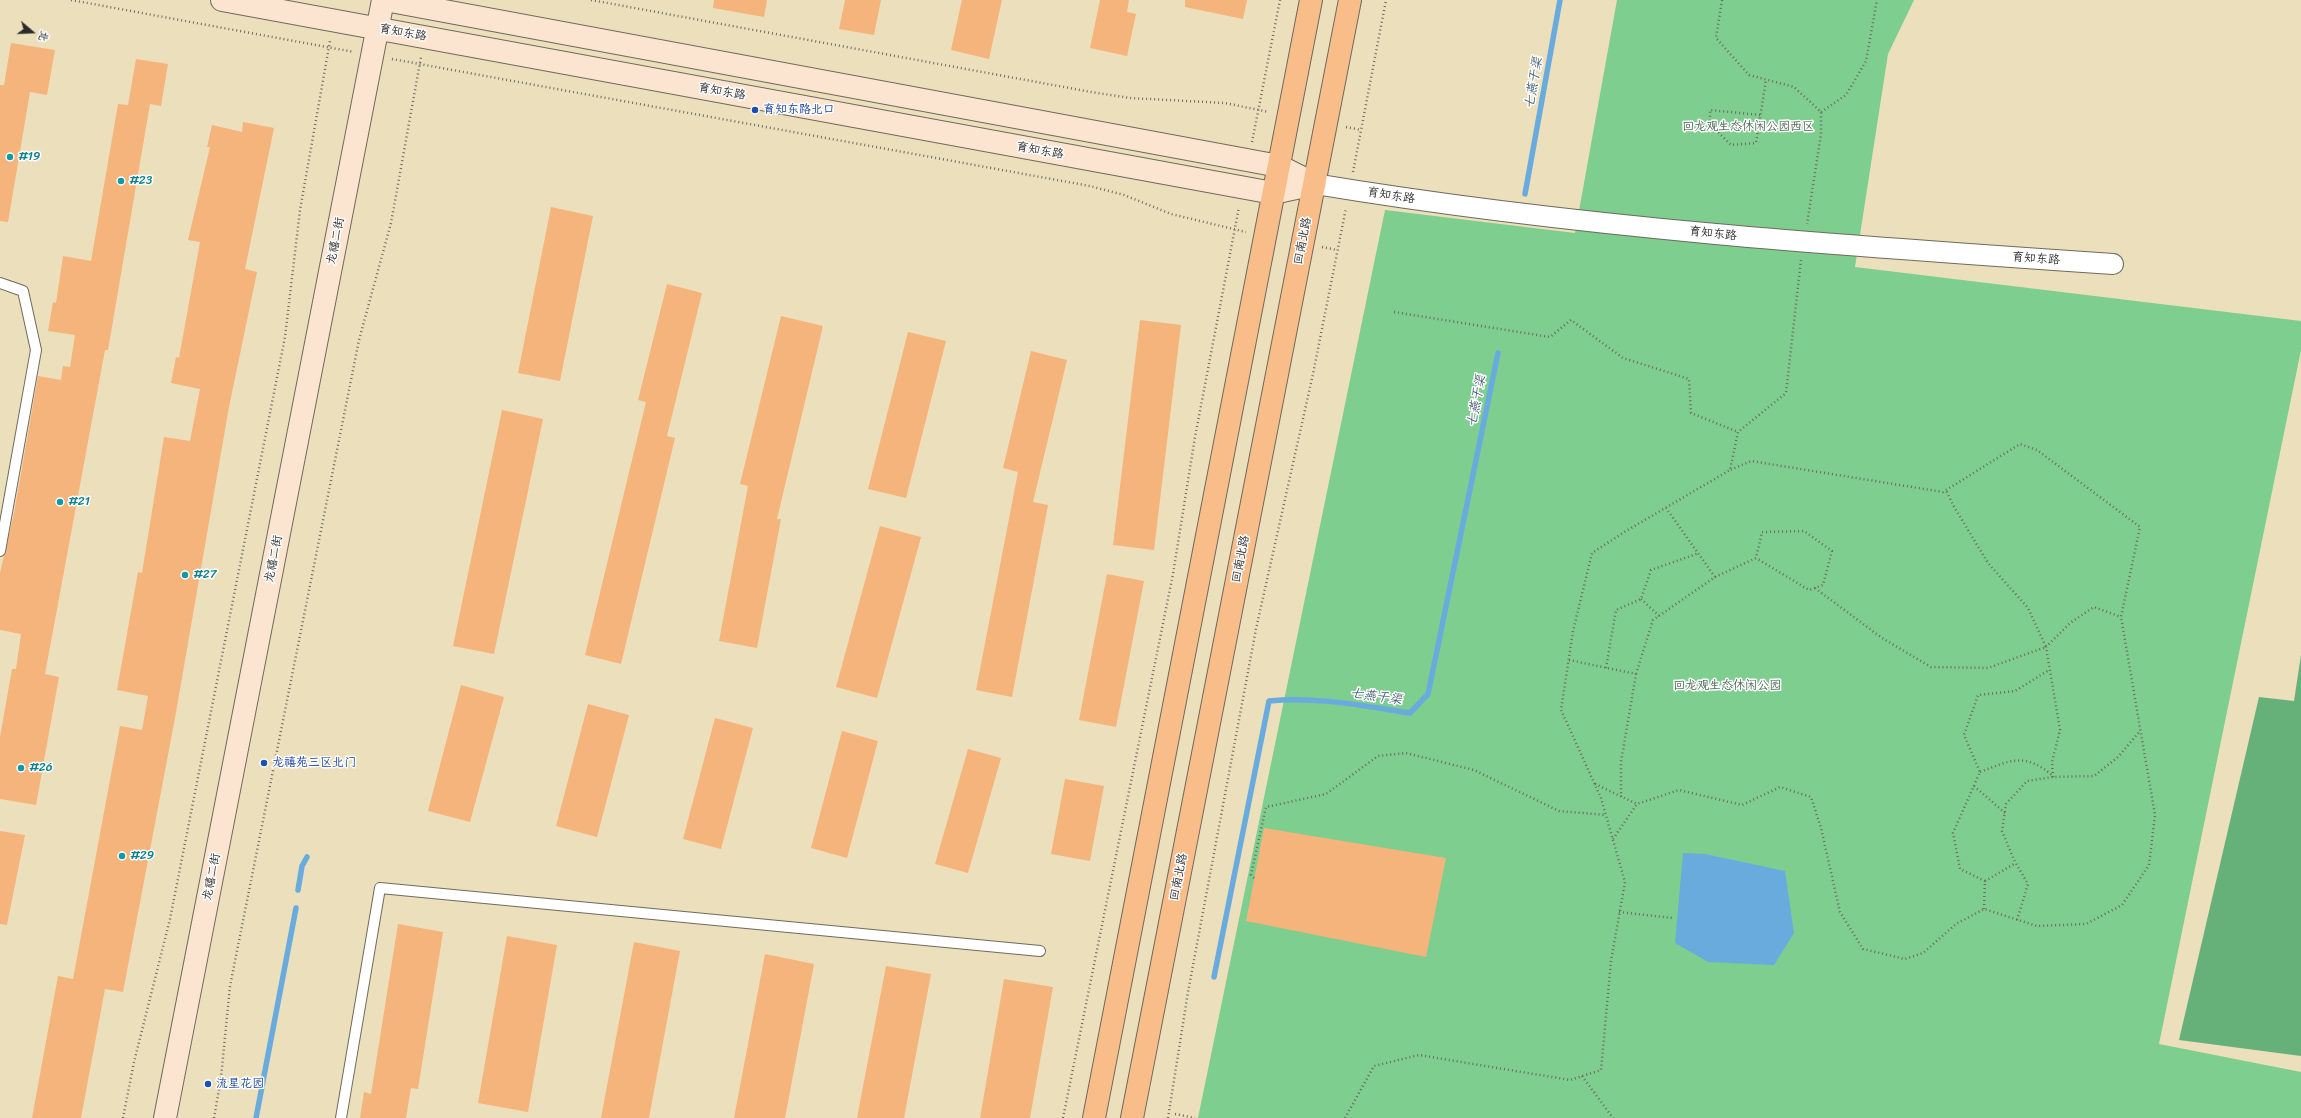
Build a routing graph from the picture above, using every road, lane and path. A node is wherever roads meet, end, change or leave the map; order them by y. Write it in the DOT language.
graph roads {
  1 [pos="71,0"];
  2 [pos="222,0"];
  3 [pos="384,0"];
  4 [pos="591,0"];
  5 [pos="1280,0"];
  6 [pos="1311,0"];
  7 [pos="1350,0"];
  8 [pos="1386,0"];
  9 [pos="1722,0"];
  10 [pos="1877,0"];
  11 [pos="378,29"];
  12 [pos="317,45"];
  13 [pos="326,64"];
  14 [pos="431,66"];
  15 [pos="1766,80"];
  16 [pos="417,81"];
  17 [pos="1260,101"];
  18 [pos="1225,103"];
  19 [pos="1821,112"];
  20 [pos="1760,115"];
  21 [pos="1362,122"];
  22 [pos="1279,166"];
  23 [pos="1315,184"];
  24 [pos="1273,194"];
  25 [pos="1201,223"];
  26 [pos="1234,237"];
  27 [pos="1803,243"];
  28 [pos="1336,257"];
  29 [pos="2113,264"];
  30 [pos="0,283"];
  31 [pos="1394,312"];
  32 [pos="1738,432"];
  33 [pos="1730,470"];
  34 [pos="1946,490"];
  35 [pos="1666,508"];
  36 [pos="0,551"];
  37 [pos="1699,553"];
  38 [pos="1756,558"];
  39 [pos="1716,576"];
  40 [pos="1815,588"];
  41 [pos="1641,599"];
  42 [pos="1659,616"];
  43 [pos="2121,617"];
  44 [pos="2046,647"];
  45 [pos="1569,660"];
  46 [pos="1606,668"];
  47 [pos="2049,670"];
  48 [pos="1636,674"];
  49 [pos="2141,730"];
  50 [pos="1980,772"];
  51 [pos="2053,776"];
  52 [pos="1595,784"];
  53 [pos="1974,786"];
  54 [pos="1620,796"];
  55 [pos="1637,804"];
  56 [pos="2005,813"];
  57 [pos="1606,814"];
  58 [pos="1613,840"];
  59 [pos="2016,863"];
  60 [pos="1254,878"];
  61 [pos="1985,882"];
  62 [pos="1984,910"];
  63 [pos="1620,912"];
  64 [pos="1672,918"];
  65 [pos="2017,920"];
  66 [pos="1040,951"];
  67 [pos="1582,1076"];
  68 [pos="1175,1114"];
  69 [pos="123,1118"];
  70 [pos="165,1118"];
  71 [pos="214,1118"];
  72 [pos="341,1118"];
  73 [pos="1063,1118"];
  74 [pos="1094,1118"];
  75 [pos="1132,1118"];
  76 [pos="1168,1118"];
  77 [pos="1195,1118"];
  78 [pos="1345,1118"];
  79 [pos="1613,1118"];
  1 -- 12 [label="path"];
  2 -- 11 [label="main road, 育知东路"];
  3 -- 11 [label="main road, 龙禧二街"];
  3 -- 22 [label="main road, 育知东路"];
  4 -- 18 [label="path"];
  5 -- 17 [label="path"];
  6 -- 22 [label="main road"];
  7 -- 23 [label="main road, 回南北路"];
  8 -- 21 [label="path"];
  9 -- 15 [label="path"];
  10 -- 19 [label="path"];
  11 -- 24 [label="main road, 育知东路"];
  11 -- 70 [label="main road, 龙禧二街"];
  13 -- 69 [label="path"];
  14 -- 25 [label="path"];
  15 -- 19 [label="path"];
  15 -- 20 [label="path"];
  16 -- 71 [label="path"];
  19 -- 27 [label="path"];
  20 -- 20 [label="path"];
  22 -- 23 [label="main road, 育知东路"];
  22 -- 24 [label="main road"];
  23 -- 24 [label="main road, 育知东路"];
  23 -- 27 [label="street, 育知东路"];
  23 -- 75 [label="main road, 回南北路"];
  24 -- 74 [label="main road"];
  26 -- 73 [label="path"];
  27 -- 29 [label="street, 育知东路"];
  27 -- 32 [label="path"];
  28 -- 76 [label="path"];
  30 -- 36 [label="lane"];
  31 -- 32 [label="path"];
  32 -- 33 [label="path"];
  33 -- 34 [label="path"];
  33 -- 35 [label="path"];
  34 -- 43 [label="path"];
  34 -- 44 [label="path"];
  35 -- 37 [label="path"];
  35 -- 45 [label="path"];
  37 -- 39 [label="path"];
  37 -- 41 [label="path"];
  38 -- 39 [label="path"];
  38 -- 40 [label="path"];
  38 -- 40 [label="path"];
  39 -- 42 [label="path"];
  40 -- 44 [label="path"];
  41 -- 42 [label="path"];
  41 -- 46 [label="path"];
  42 -- 48 [label="path"];
  43 -- 44 [label="path"];
  43 -- 49 [label="path"];
  44 -- 47 [label="path"];
  45 -- 46 [label="path"];
  45 -- 52 [label="path"];
  46 -- 48 [label="path"];
  47 -- 50 [label="path"];
  47 -- 51 [label="path"];
  48 -- 54 [label="path"];
  49 -- 51 [label="path"];
  49 -- 65 [label="path"];
  50 -- 51 [label="path"];
  50 -- 53 [label="path"];
  51 -- 56 [label="path"];
  52 -- 54 [label="path"];
  52 -- 57 [label="path"];
  53 -- 56 [label="path"];
  53 -- 61 [label="path"];
  54 -- 55 [label="path"];
  55 -- 58 [label="path"];
  55 -- 62 [label="path"];
  56 -- 59 [label="path"];
  57 -- 58 [label="path"];
  57 -- 60 [label="path"];
  58 -- 63 [label="path"];
  59 -- 61 [label="path"];
  59 -- 65 [label="path"];
  61 -- 62 [label="path"];
  62 -- 65 [label="path"];
  63 -- 64 [label="path"];
  63 -- 67 [label="path"];
  66 -- 72 [label="lane"];
  67 -- 78 [label="path"];
  67 -- 79 [label="path"];
  68 -- 77 [label="path"];
}
